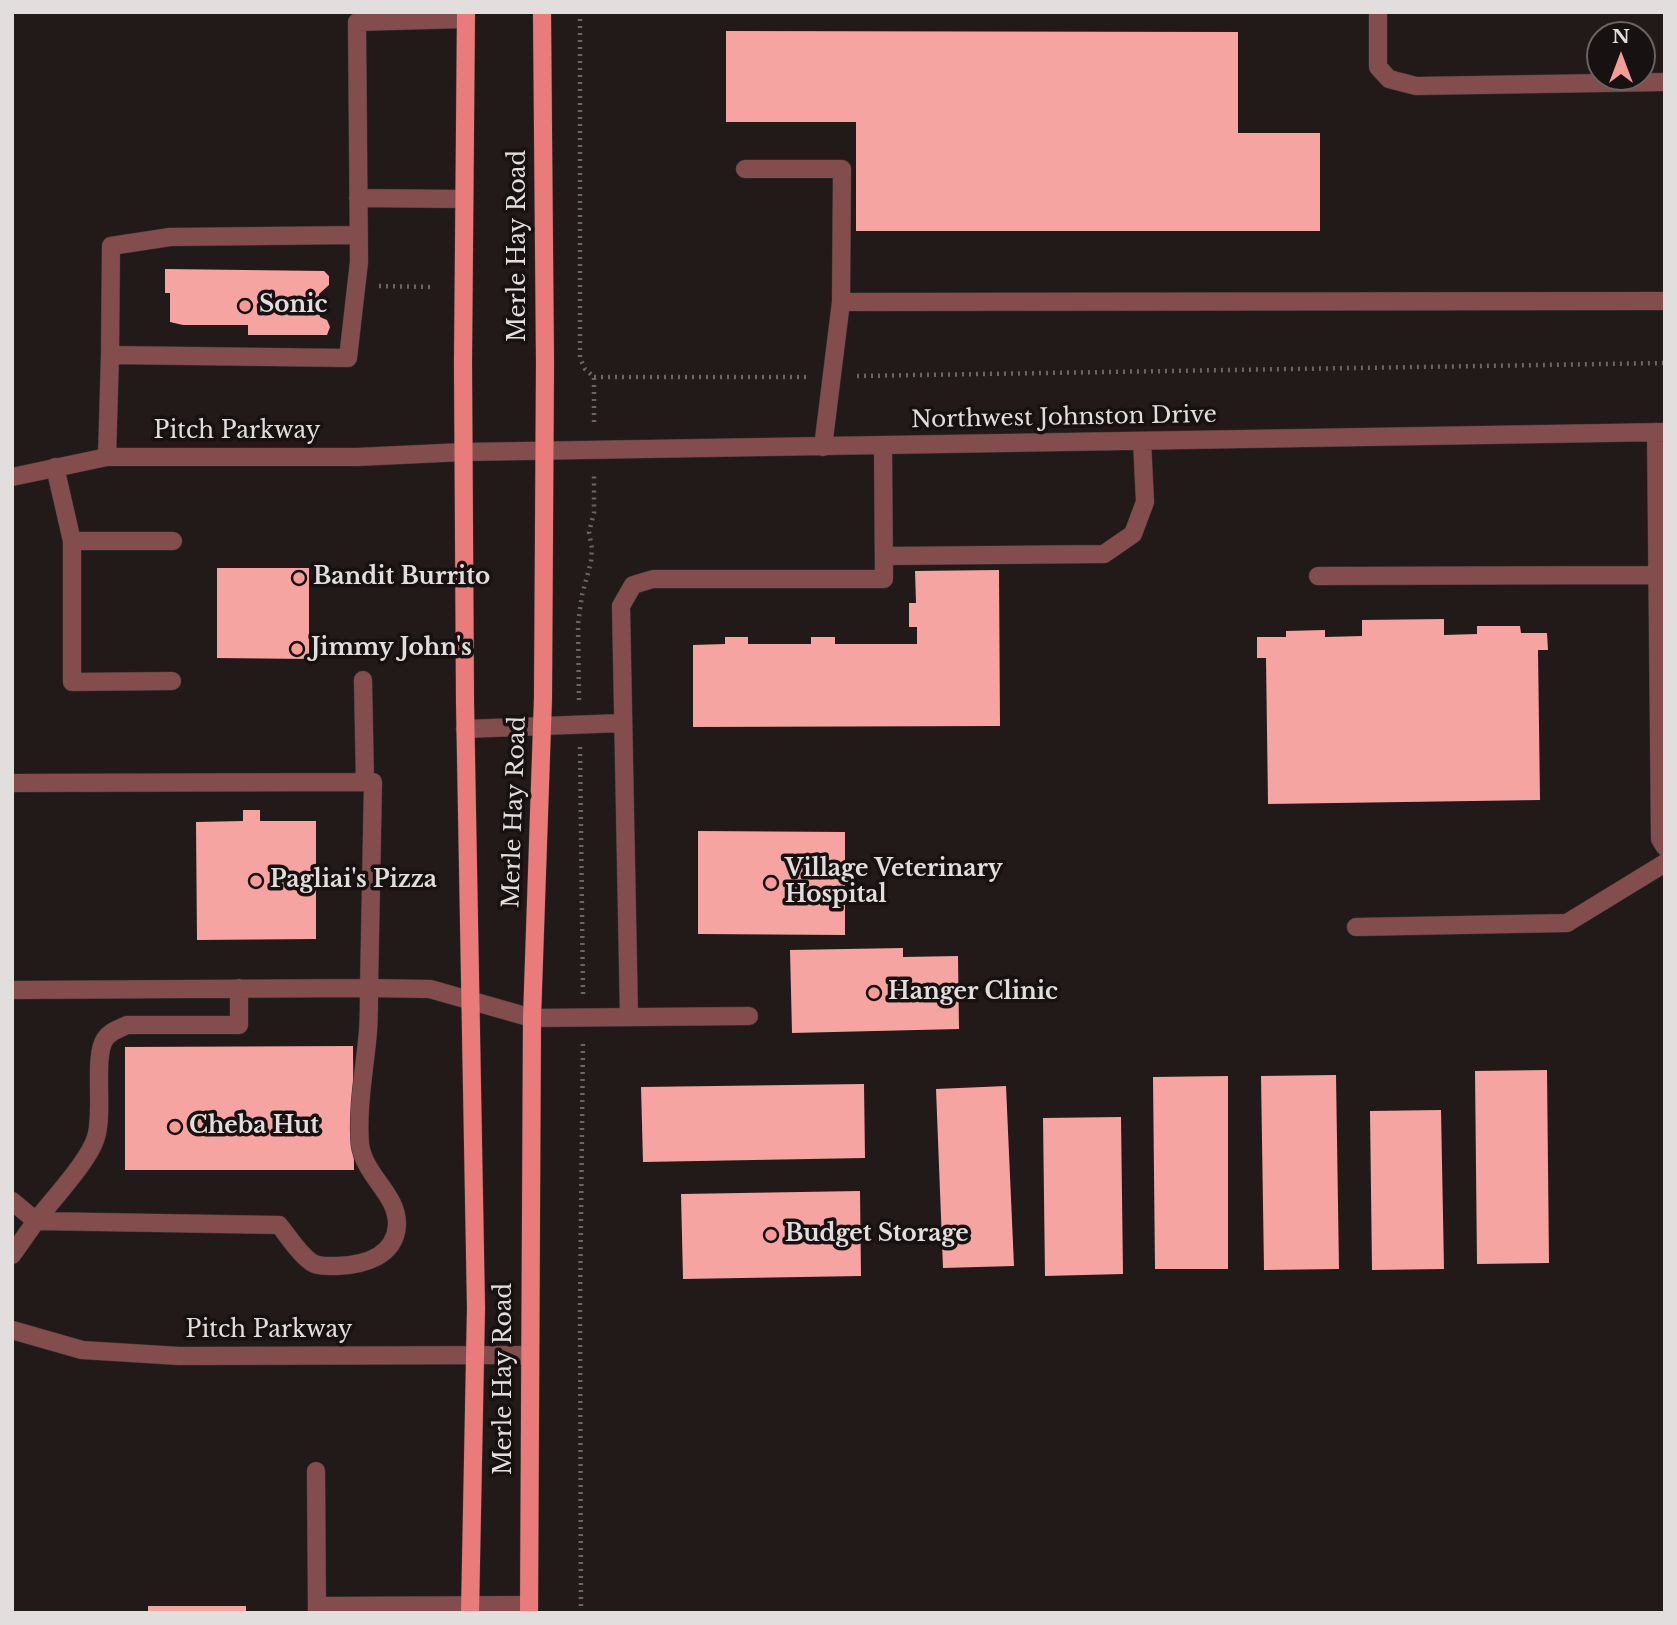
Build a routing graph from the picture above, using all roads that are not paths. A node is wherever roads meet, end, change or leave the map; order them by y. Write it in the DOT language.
graph roads {
  1 [pos="542,12"];
  2 [pos="1378,12"];
  3 [pos="466,15"];
  4 [pos="1665,82"];
  5 [pos="745,169"];
  6 [pos="358,198"];
  7 [pos="464,199"];
  8 [pos="359,235"];
  9 [pos="1665,301"];
  10 [pos="841,302"];
  11 [pos="110,355"];
  12 [pos="1660,432"];
  13 [pos="1142,441"];
  14 [pos="883,446"];
  15 [pos="823,447"];
  16 [pos="543,451"];
  17 [pos="464,452"];
  18 [pos="107,457"];
  19 [pos="55,467"];
  20 [pos="12,477"];
  21 [pos="72,541"];
  22 [pos="173,541"];
  23 [pos="885,556"];
  24 [pos="1660,571"];
  25 [pos="1318,576"];
  26 [pos="363,680"];
  27 [pos="172,681"];
  28 [pos="622,723"];
  29 [pos="542,728"];
  30 [pos="466,729"];
  31 [pos="365,782"];
  32 [pos="12,783"];
  33 [pos="1665,847"];
  34 [pos="1665,863"];
  35 [pos="1356,927"];
  36 [pos="239,988"];
  37 [pos="369,988"];
  38 [pos="12,990"];
  39 [pos="471,999"];
  40 [pos="749,1016"];
  41 [pos="629,1017"];
  42 [pos="532,1018"];
  43 [pos="12,1200"];
  44 [pos="36,1221"];
  45 [pos="12,1255"];
  46 [pos="12,1330"];
  47 [pos="475,1355"];
  48 [pos="530,1355"];
  49 [pos="316,1471"];
  50 [pos="317,1609"];
  51 [pos="470,1609"];
  52 [pos="529,1609"];
  1 -- 16 [label="main road, Merle Hay Road"];
  2 -- 4 [label="street"];
  3 -- 6 [label="street"];
  3 -- 7 [label="main road, Merle Hay Road"];
  5 -- 10 [label="street"];
  6 -- 7 [label="street"];
  6 -- 8 [label="street"];
  7 -- 17 [label="main road, Merle Hay Road"];
  8 -- 11 [label="street"];
  8 -- 11 [label="street"];
  9 -- 10 [label="street"];
  10 -- 15 [label="street"];
  11 -- 18 [label="street"];
  12 -- 13 [label="street, Northwest Johnston Drive"];
  12 -- 24 [label="street"];
  13 -- 14 [label="street, Northwest Johnston Drive"];
  13 -- 23 [label="street"];
  14 -- 15 [label="street, Northwest Johnston Drive"];
  14 -- 23 [label="street"];
  15 -- 16 [label="street, Northwest Johnston Drive"];
  16 -- 17 [label="street, Northwest Johnston Drive"];
  16 -- 29 [label="main road, Merle Hay Road"];
  17 -- 18 [label="street, Pitch Parkway"];
  17 -- 30 [label="main road, Merle Hay Road"];
  18 -- 19 [label="street, Pitch Parkway"];
  19 -- 20 [label="street, Pitch Parkway"];
  19 -- 21 [label="street"];
  21 -- 22 [label="street"];
  21 -- 27 [label="street"];
  23 -- 28 [label="street"];
  24 -- 25 [label="street"];
  24 -- 33 [label="street"];
  26 -- 31 [label="street"];
  28 -- 29 [label="street"];
  28 -- 41 [label="street"];
  29 -- 30 [label="street"];
  29 -- 42 [label="main road, Merle Hay Road"];
  30 -- 39 [label="main road, Merle Hay Road"];
  31 -- 32 [label="street"];
  31 -- 37 [label="street"];
  34 -- 35 [label="street"];
  36 -- 37 [label="street"];
  36 -- 38 [label="street"];
  36 -- 44 [label="street"];
  37 -- 39 [label="street"];
  37 -- 44 [label="street"];
  39 -- 42 [label="street"];
  39 -- 47 [label="main road, Merle Hay Road"];
  40 -- 41 [label="street"];
  41 -- 42 [label="street"];
  42 -- 48 [label="main road, Merle Hay Road"];
  43 -- 44 [label="street"];
  44 -- 45 [label="street"];
  46 -- 47 [label="street, Pitch Parkway"];
  47 -- 48 [label="street, Pitch Parkway"];
  47 -- 51 [label="main road, Merle Hay Road"];
  48 -- 52 [label="main road, Merle Hay Road"];
  49 -- 50 [label="street"];
  50 -- 51 [label="street"];
  51 -- 52 [label="street"];
}
